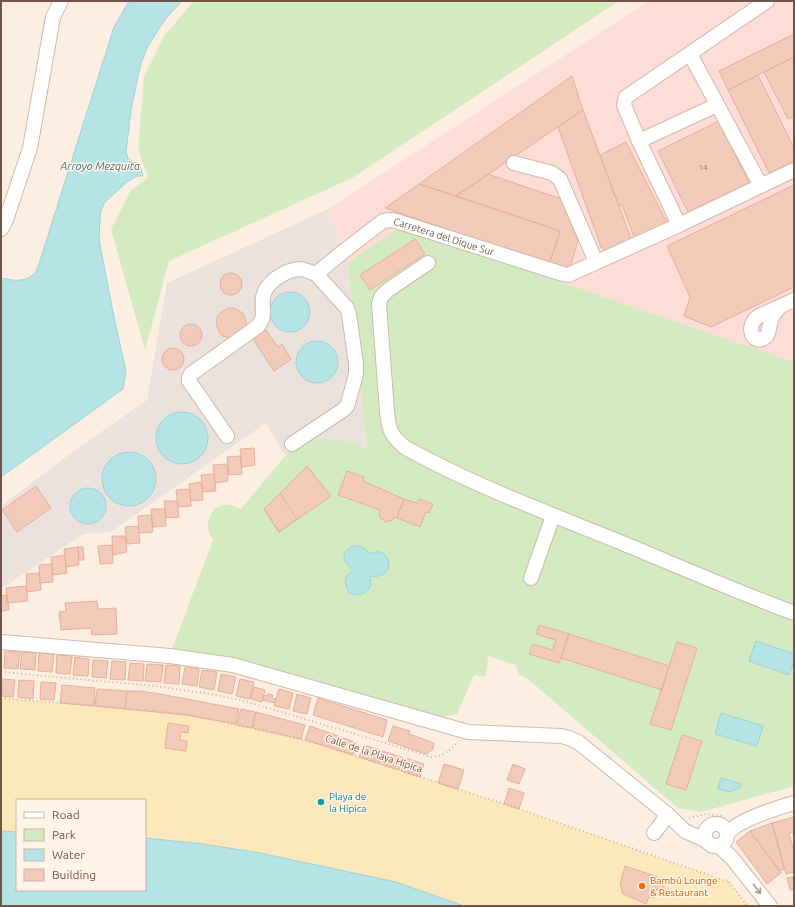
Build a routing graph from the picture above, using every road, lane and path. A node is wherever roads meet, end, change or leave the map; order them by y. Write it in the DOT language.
graph roads {
  1 [pos="61,1"];
  2 [pos="767,1"];
  3 [pos="690,54"];
  4 [pos="717,105"];
  5 [pos="639,141"];
  6 [pos="514,163"];
  7 [pos="794,170"];
  8 [pos="761,186"];
  9 [pos="679,225"];
  10 [pos="1,229"];
  11 [pos="596,262"];
  12 [pos="428,263"];
  13 [pos="316,274"];
  14 [pos="794,300"];
  15 [pos="780,307"];
  16 [pos="227,436"];
  17 [pos="292,444"];
  18 [pos="554,516"];
  19 [pos="531,578"];
  20 [pos="794,613"];
  21 [pos="1,642"];
  22 [pos="1,672"];
  23 [pos="1,698"];
  24 [pos="468,732"];
  25 [pos="794,803"];
  26 [pos="671,818"];
  27 [pos="654,833"];
  28 [pos="716,835"];
  29 [pos="748,906"];
  30 [pos="770,906"];
  1 -- 10 [label="street"];
  2 -- 3 [label="street"];
  3 -- 4 [label="street"];
  3 -- 5 [label="street"];
  4 -- 5 [label="street"];
  4 -- 8 [label="street"];
  5 -- 9 [label="street"];
  6 -- 11 [label="street"];
  7 -- 8 [label="street, Carretera del Dique Sur"];
  8 -- 9 [label="street, Carretera del Dique Sur"];
  9 -- 11 [label="street, Carretera del Dique Sur"];
  11 -- 13 [label="street, Carretera del Dique Sur"];
  12 -- 18 [label="street"];
  13 -- 16 [label="street"];
  13 -- 17 [label="street"];
  14 -- 15 [label="street"];
  18 -- 19 [label="street"];
  18 -- 20 [label="street"];
  21 -- 24 [label="street"];
  22 -- 24 [label="path"];
  23 -- 29 [label="path, Calle de la Playa Hípica"];
  24 -- 26 [label="street"];
  25 -- 28 [label="street"];
  26 -- 27 [label="street"];
  26 -- 28 [label="street"];
  28 -- 30 [label="street, one-way"];
}
